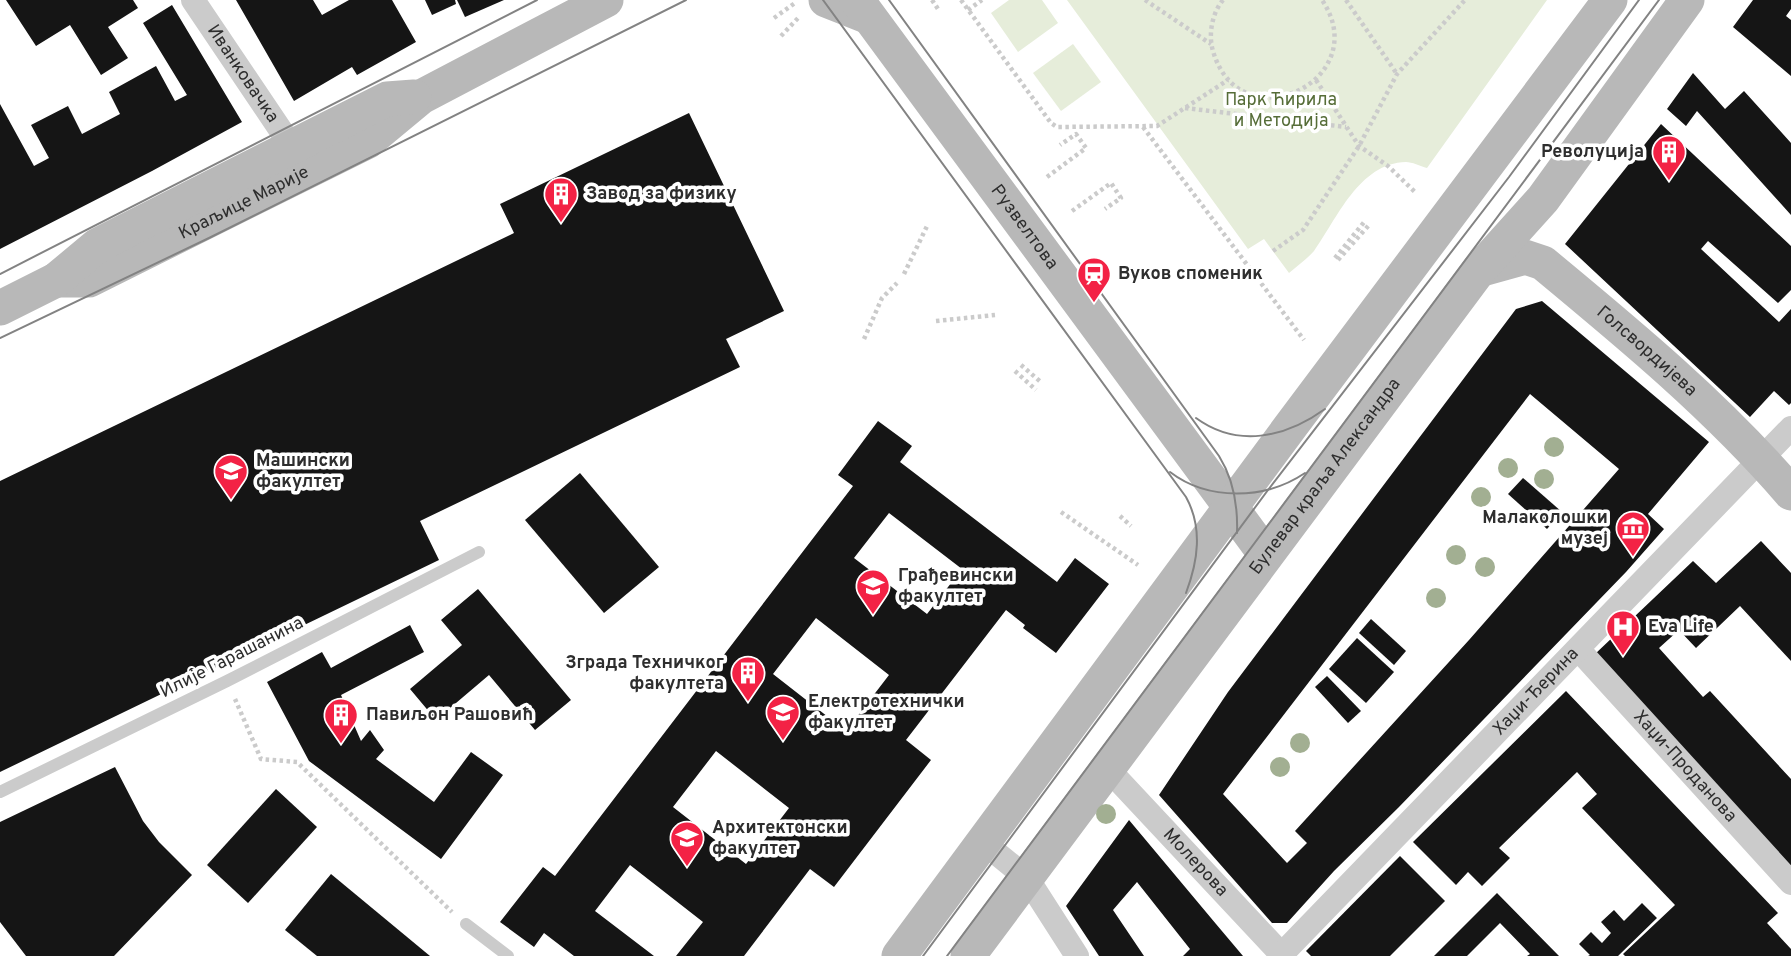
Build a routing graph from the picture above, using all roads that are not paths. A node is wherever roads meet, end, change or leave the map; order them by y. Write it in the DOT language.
graph roads {
  1 [pos="193,0"];
  2 [pos="606,0"];
  3 [pos="1610,0"];
  4 [pos="1687,0"];
  5 [pos="808,6"];
  6 [pos="863,9"];
  7 [pos="421,97"];
  8 [pos="292,147"];
  9 [pos="1479,270"];
  10 [pos="56,279"];
  11 [pos="0,308"];
  12 [pos="1791,428"];
  13 [pos="1762,460"];
  14 [pos="1791,493"];
  15 [pos="1231,508"];
  16 [pos="479,552"];
  17 [pos="1266,555"];
  18 [pos="1578,649"];
  19 [pos="1108,769"];
  20 [pos="0,792"];
  21 [pos="984,843"];
  22 [pos="1027,877"];
  23 [pos="1791,883"];
  24 [pos="466,924"];
  25 [pos="508,956"];
  26 [pos="900,956"];
  27 [pos="968,956"];
  28 [pos="1077,956"];
  29 [pos="1281,956"];
  1 -- 8 [label="street, Иванковачка"];
  2 -- 7 [label="main road, Краљице Марије"];
  3 -- 15 [label="main road"];
  4 -- 9 [label="main road, Булевар краља Александра"];
  5 -- 6 [label="main road"];
  6 -- 15 [label="main road, Рузвелтова"];
  7 -- 8 [label="main road, Краљице Марије"];
  7 -- 10 [label="main road, Краљице Марије"];
  8 -- 10 [label="main road, Краљице Марије"];
  9 -- 13 [label="main road, Голсвордијева"];
  9 -- 17 [label="main road, Булевар краља Александра"];
  10 -- 11 [label="main road, Краљице Марије"];
  12 -- 13 [label="street, Хаџи-Ђерина"];
  13 -- 14 [label="main road, Голсвордијева"];
  13 -- 18 [label="street, Хаџи-Ђерина"];
  15 -- 17 [label="main road, Рузвелтова"];
  15 -- 21 [label="main road"];
  16 -- 20 [label="lane, Илије Гарашанина"];
  17 -- 19 [label="main road, Булевар краља Александра"];
  18 -- 23 [label="street, Хаџи-Проданова"];
  18 -- 29 [label="street, Хаџи-Ђерина"];
  19 -- 22 [label="main road, Булевар краља Александра"];
  19 -- 29 [label="street, Молерова"];
  21 -- 22 [label="street"];
  21 -- 26 [label="main road"];
  22 -- 27 [label="main road, Булевар краља Александра"];
  22 -- 28 [label="street"];
  24 -- 25 [label="lane"];
}
